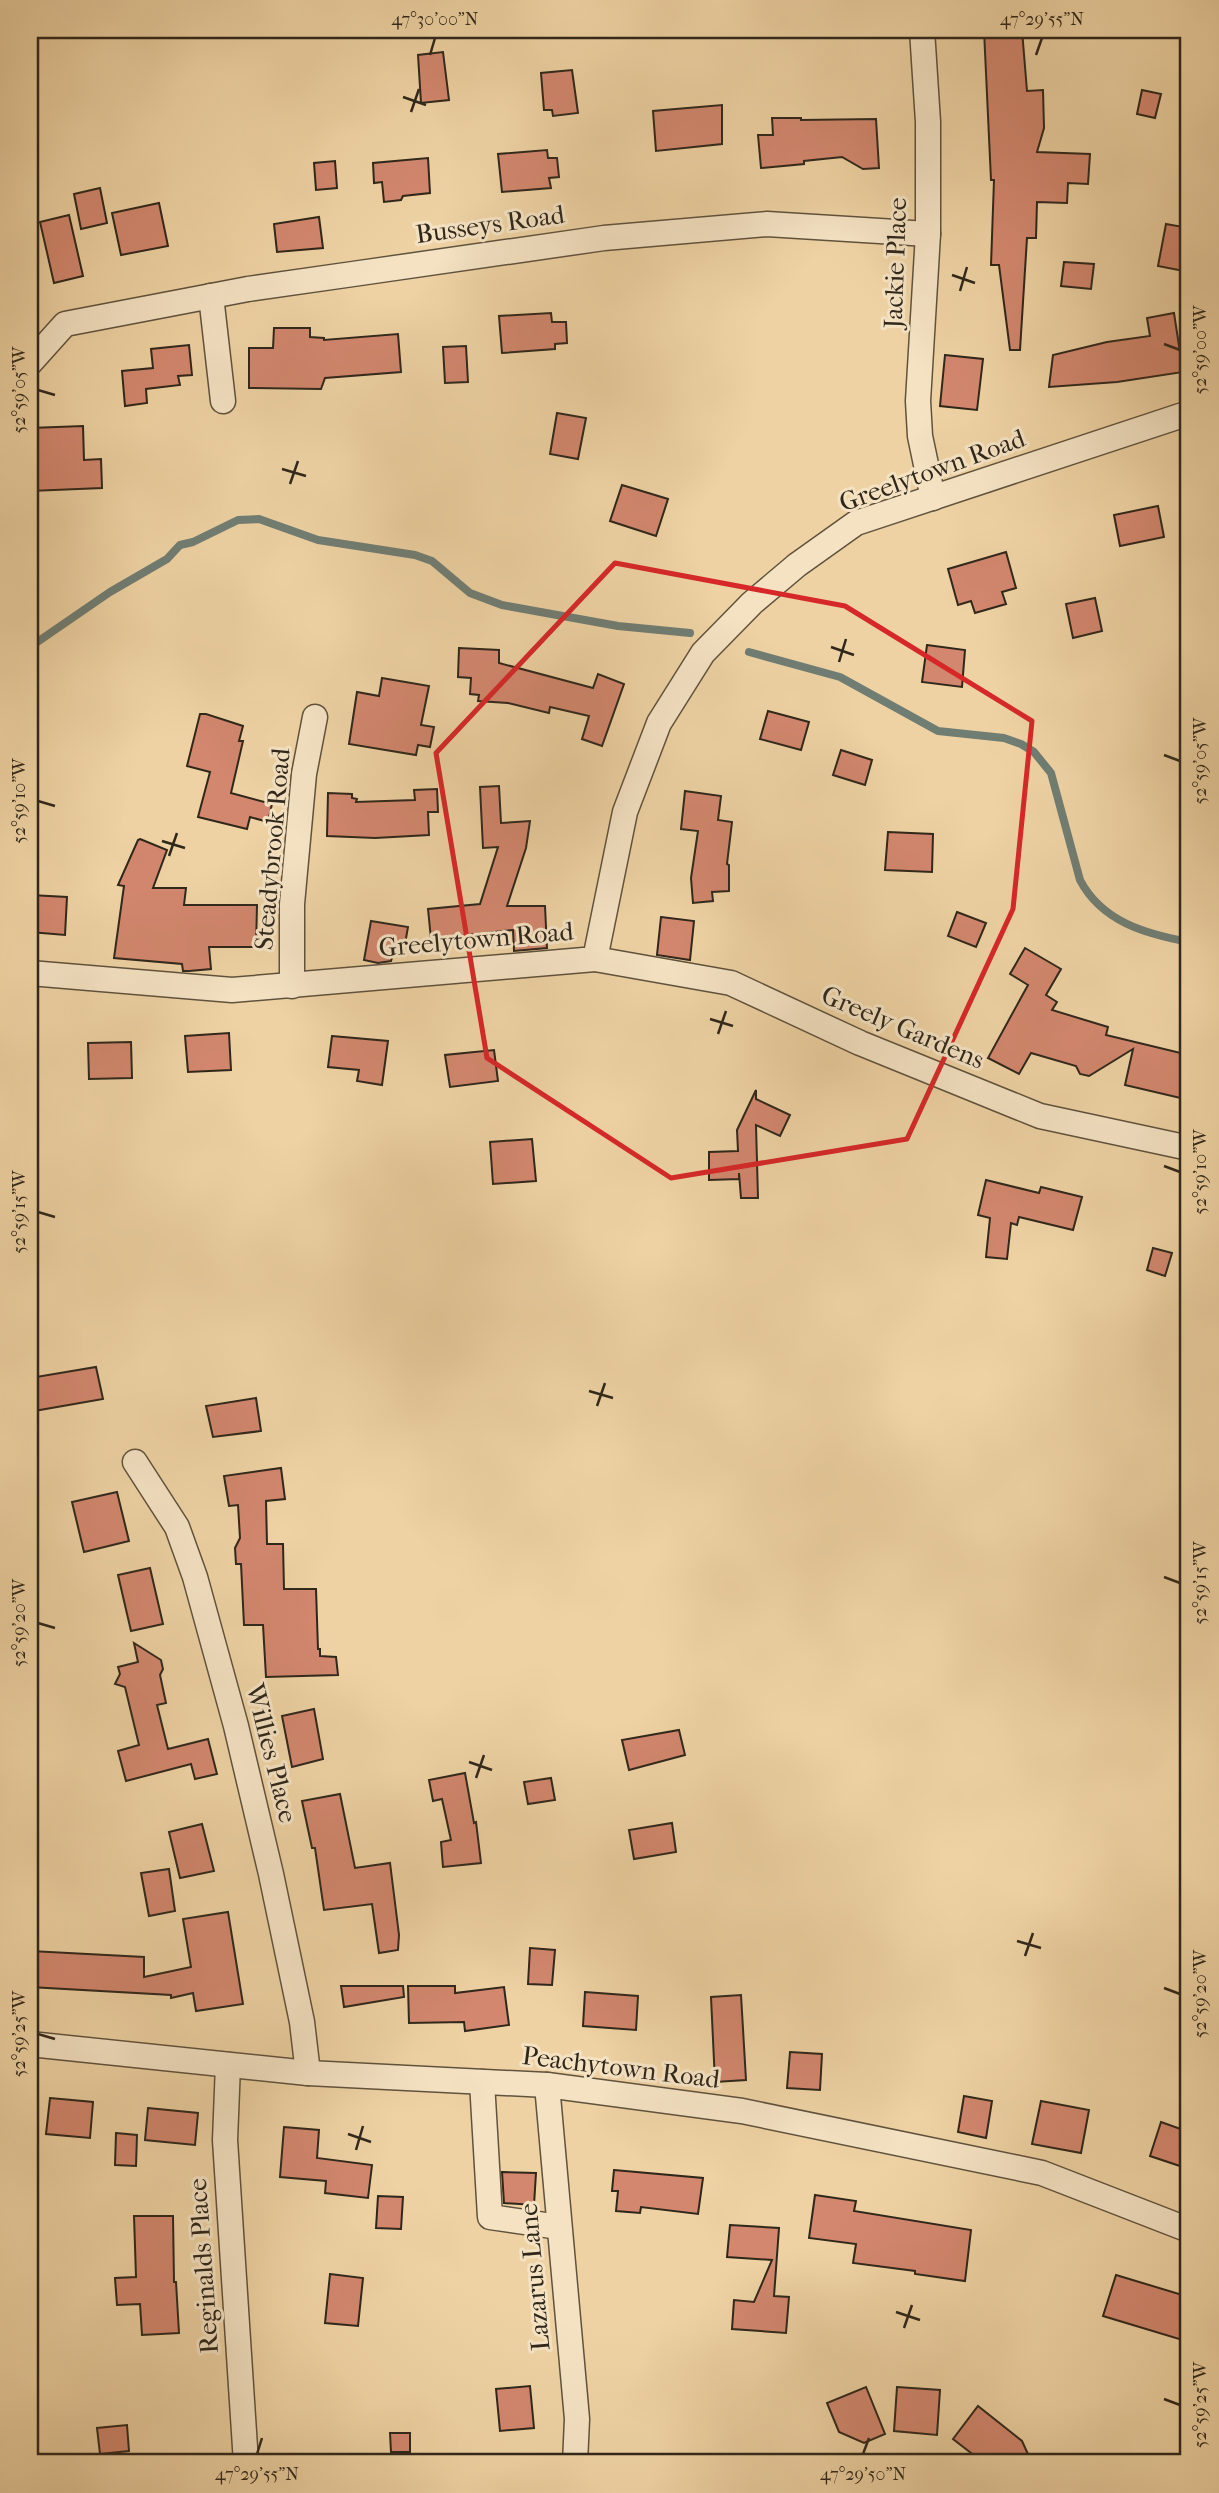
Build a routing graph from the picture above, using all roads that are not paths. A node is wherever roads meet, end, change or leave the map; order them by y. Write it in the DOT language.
graph roads {
  1 [pos="922,30"];
  2 [pos="928,234"];
  3 [pos="211,296"];
  4 [pos="30,363"];
  5 [pos="223,401"];
  6 [pos="1189,413"];
  7 [pos="933,498"];
  8 [pos="314,717"];
  9 [pos="595,959"];
  10 [pos="30,972"];
  11 [pos="292,986"];
  12 [pos="1189,1148"];
  13 [pos="135,1462"];
  14 [pos="30,2044"];
  15 [pos="228,2065"];
  16 [pos="308,2073"];
  17 [pos="482,2082"];
  18 [pos="547,2085"];
  19 [pos="559,2227"];
  20 [pos="1189,2230"];
  21 [pos="246,2463"];
  22 [pos="575,2463"];
  1 -- 2 [label="street, Jackie Place"];
  2 -- 3 [label="street, Busseys Road"];
  2 -- 7 [label="street, Jackie Place"];
  3 -- 4 [label="street, Busseys Road"];
  3 -- 5 [label="street"];
  6 -- 7 [label="street, Greelytown Road"];
  7 -- 9 [label="street, Greelytown Road"];
  8 -- 11 [label="street, Steadybrook Road"];
  9 -- 11 [label="street, Greelytown Road"];
  9 -- 12 [label="street, Greely Gardens"];
  10 -- 11 [label="street, Greelytown Road"];
  13 -- 16 [label="street, Willies Place"];
  14 -- 15 [label="street, Peachytown Road"];
  15 -- 16 [label="street, Peachytown Road"];
  15 -- 21 [label="street, Reginalds Place"];
  16 -- 17 [label="street, Peachytown Road"];
  17 -- 18 [label="street, Peachytown Road"];
  17 -- 19 [label="street"];
  18 -- 19 [label="street, Lazarus Lane"];
  18 -- 20 [label="street, Peachytown Road"];
  19 -- 22 [label="street, Lazarus Lane"];
}
